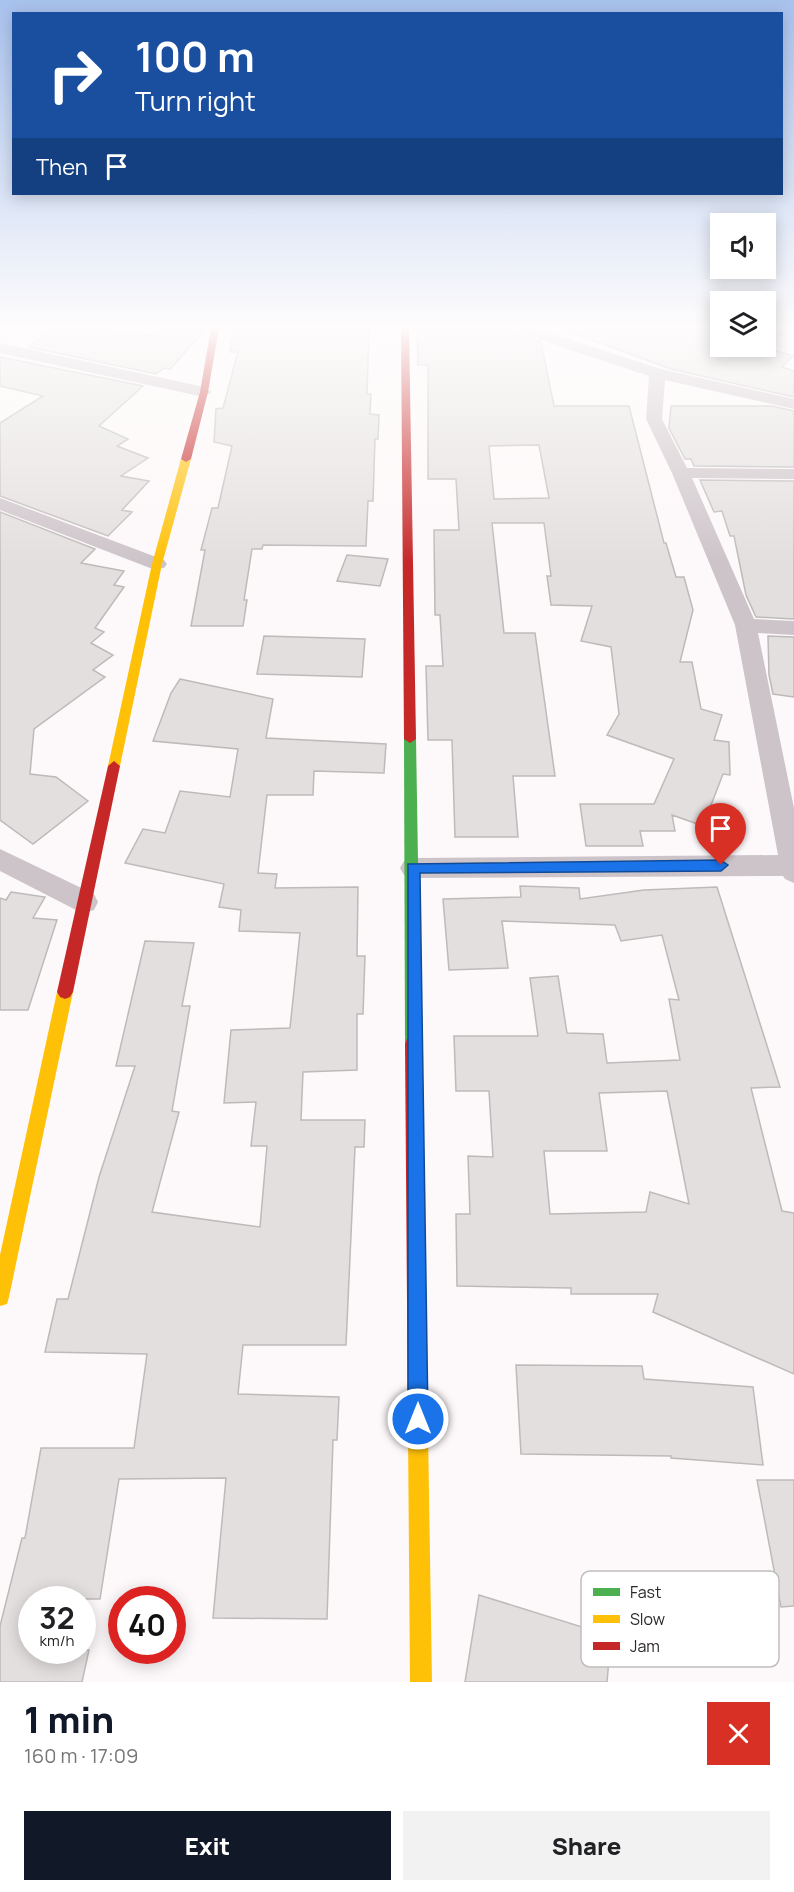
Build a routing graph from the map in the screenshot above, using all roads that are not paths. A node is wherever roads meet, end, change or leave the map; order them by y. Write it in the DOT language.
graph roads {
  1 [pos="200,406"];
  2 [pos="406,406"];
  3 [pos="655,406"];
  4 [pos="681,473"];
  5 [pos="794,474"];
  6 [pos="0,504"];
  7 [pos="157,564"];
  8 [pos="746,625"];
  9 [pos="794,628"];
  10 [pos="0,859"];
  11 [pos="793,867"];
  12 [pos="413,868"];
  13 [pos="85,902"];
  14 [pos="0,1297"];
  15 [pos="421,1682"];
  1 -- 7 [label="street"];
  2 -- 12 [label="street"];
  3 -- 4 [label="street"];
  4 -- 5 [label="street"];
  4 -- 8 [label="street"];
  6 -- 7 [label="street"];
  7 -- 13 [label="street"];
  8 -- 9 [label="street"];
  8 -- 11 [label="street"];
  10 -- 13 [label="street"];
  11 -- 12 [label="street"];
  12 -- 15 [label="street"];
  13 -- 14 [label="street"];
}
